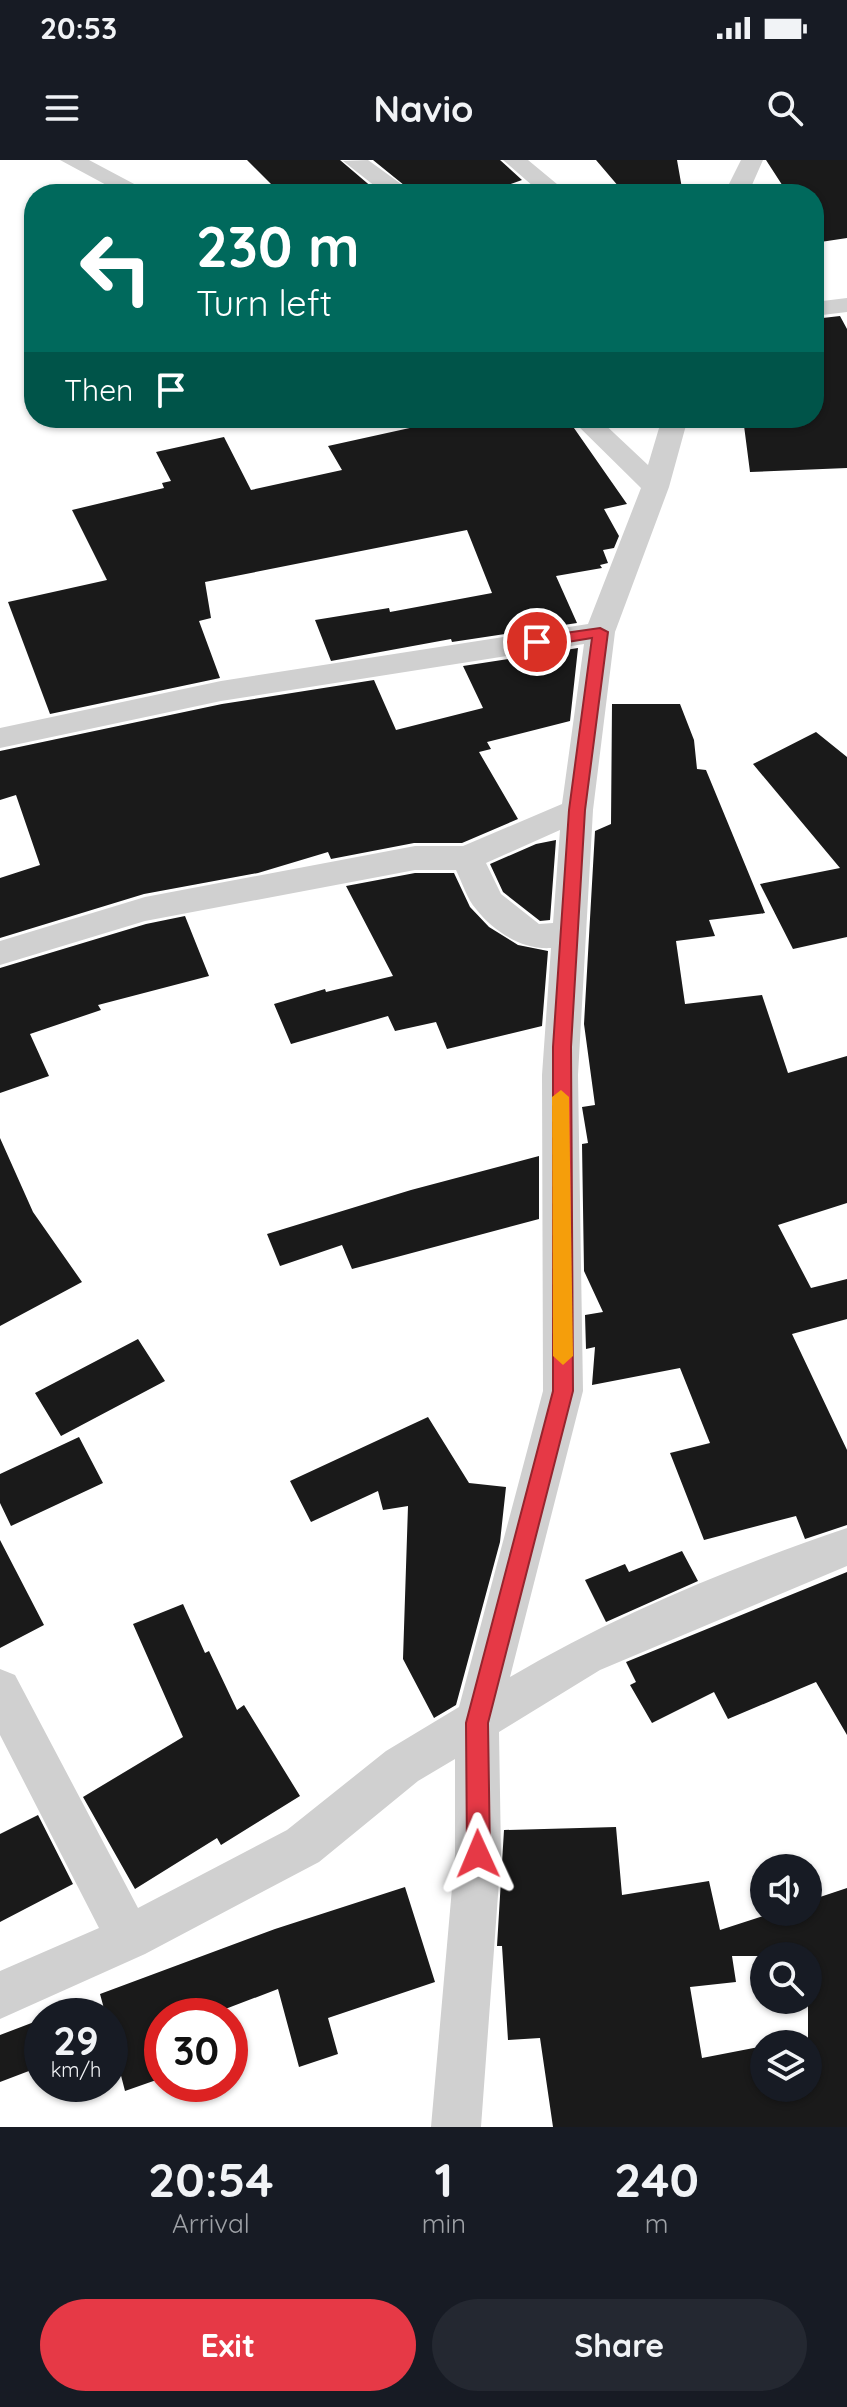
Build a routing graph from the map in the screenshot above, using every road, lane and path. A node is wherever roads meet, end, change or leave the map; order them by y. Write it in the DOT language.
graph roads {
  1 [pos="71,160"];
  2 [pos="514,160"];
  3 [pos="752,160"];
  4 [pos="354,161"];
  5 [pos="120,184"];
  6 [pos="386,184"];
  7 [pos="544,184"];
  8 [pos="741,184"];
  9 [pos="847,305"];
  10 [pos="824,308"];
  11 [pos="593,428"];
  12 [pos="672,428"];
  13 [pos="655,487"];
  14 [pos="600,632"];
  15 [pos="0,738"];
  16 [pos="577,810"];
  17 [pos="467,858"];
  18 [pos="568,934"];
  19 [pos="0,953"];
  20 [pos="847,1547"];
  21 [pos="0,1690"];
  22 [pos="477,1723"];
  23 [pos="129,1938"];
  24 [pos="0,1995"];
  25 [pos="456,2127"];
  1 -- 5 [label="street"];
  2 -- 7 [label="street"];
  3 -- 8 [label="street"];
  4 -- 6 [label="street"];
  9 -- 10 [label="street"];
  11 -- 13 [label="street"];
  12 -- 13 [label="street"];
  13 -- 14 [label="street"];
  14 -- 15 [label="street"];
  14 -- 16 [label="street"];
  16 -- 17 [label="street"];
  16 -- 18 [label="street"];
  17 -- 18 [label="street"];
  17 -- 19 [label="street"];
  18 -- 22 [label="street"];
  20 -- 22 [label="street"];
  21 -- 23 [label="street"];
  22 -- 23 [label="street"];
  22 -- 25 [label="street"];
  23 -- 24 [label="street"];
}
